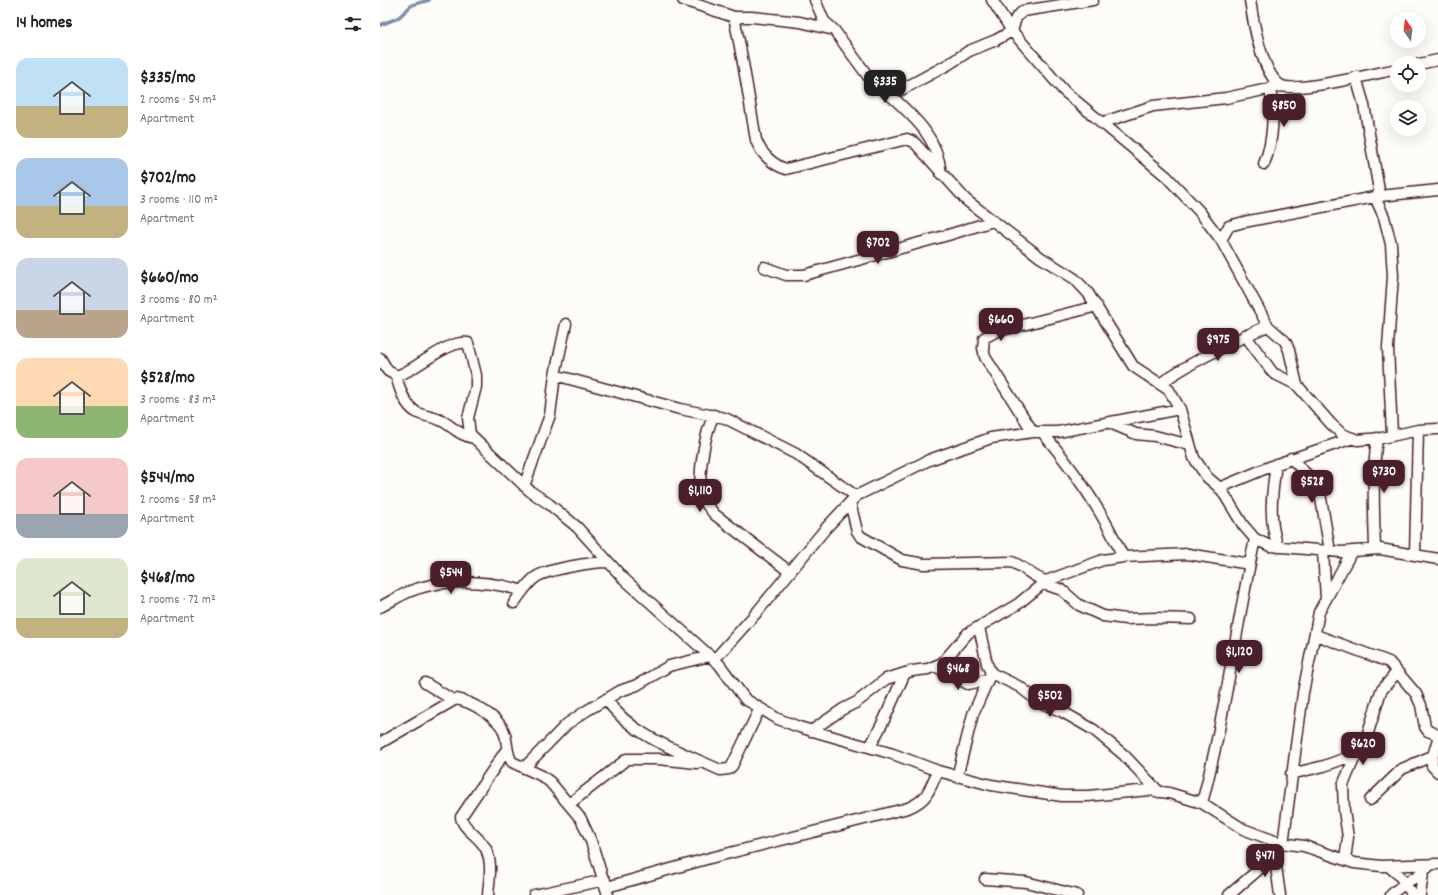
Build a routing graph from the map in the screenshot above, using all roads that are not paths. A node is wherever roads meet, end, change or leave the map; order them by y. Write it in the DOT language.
graph roads {
  1 [pos="683,0"];
  2 [pos="815,0"];
  3 [pos="992,0"];
  4 [pos="1093,0"];
  5 [pos="1250,0"];
  6 [pos="734,18"];
  7 [pos="834,30"];
  8 [pos="1012,31"];
  9 [pos="1438,60"];
  10 [pos="1426,63"];
  11 [pos="1390,70"];
  12 [pos="1356,77"];
  13 [pos="1282,86"];
  14 [pos="1270,88"];
  15 [pos="889,94"];
  16 [pos="1101,123"];
  17 [pos="1264,164"];
  18 [pos="941,174"];
  19 [pos="1438,190"];
  20 [pos="1378,196"];
  21 [pos="993,221"];
  22 [pos="1221,240"];
  23 [pos="764,267"];
  24 [pos="1097,306"];
  25 [pos="566,324"];
  26 [pos="1268,326"];
  27 [pos="1245,335"];
  28 [pos="380,358"];
  29 [pos="396,375"];
  30 [pos="555,375"];
  31 [pos="1160,384"];
  32 [pos="1297,385"];
  33 [pos="1180,409"];
  34 [pos="714,415"];
  35 [pos="1110,423"];
  36 [pos="1438,429"];
  37 [pos="1418,430"];
  38 [pos="1038,432"];
  39 [pos="1392,435"];
  40 [pos="474,438"];
  41 [pos="1352,438"];
  42 [pos="1377,438"];
  43 [pos="1190,445"];
  44 [pos="1291,458"];
  45 [pos="1276,464"];
  46 [pos="524,486"];
  47 [pos="1219,488"];
  48 [pos="853,499"];
  49 [pos="1255,539"];
  50 [pos="1278,547"];
  51 [pos="1375,549"];
  52 [pos="1326,551"];
  53 [pos="1352,551"];
  54 [pos="1415,555"];
  55 [pos="1123,557"];
  56 [pos="1438,559"];
  57 [pos="608,562"];
  58 [pos="1250,564"];
  59 [pos="790,572"];
  60 [pos="1044,582"];
  61 [pos="523,592"];
  62 [pos="1326,600"];
  63 [pos="514,603"];
  64 [pos="380,607"];
  65 [pos="1191,619"];
  66 [pos="979,627"];
  67 [pos="1316,634"];
  68 [pos="712,658"];
  69 [pos="935,666"];
  70 [pos="1397,672"];
  71 [pos="905,673"];
  72 [pos="989,677"];
  73 [pos="425,683"];
  74 [pos="606,699"];
  75 [pos="453,700"];
  76 [pos="760,708"];
  77 [pos="811,731"];
  78 [pos="1438,735"];
  79 [pos="1438,739"];
  80 [pos="380,743"];
  81 [pos="870,747"];
  82 [pos="507,749"];
  83 [pos="1357,754"];
  84 [pos="1432,756"];
  85 [pos="708,764"];
  86 [pos="524,768"];
  87 [pos="938,771"];
  88 [pos="1438,772"];
  89 [pos="1292,774"];
  90 [pos="957,777"];
  91 [pos="1159,792"];
  92 [pos="1370,800"];
  93 [pos="568,804"];
  94 [pos="1202,804"];
  95 [pos="1282,843"];
  96 [pos="1274,852"];
  97 [pos="1345,860"];
  98 [pos="1434,864"];
  99 [pos="1388,866"];
  100 [pos="1423,873"];
  101 [pos="986,879"];
  102 [pos="1404,883"];
  103 [pos="607,887"];
  104 [pos="488,895"];
  105 [pos="534,895"];
  106 [pos="1077,895"];
  107 [pos="1230,895"];
  108 [pos="1280,895"];
  109 [pos="1391,895"];
  110 [pos="1413,895"];
  111 [pos="1420,895"];
  1 -- 6 [label="street"];
  2 -- 7 [label="street"];
  3 -- 8 [label="street"];
  4 -- 8 [label="street"];
  5 -- 13 [label="street"];
  6 -- 7 [label="street"];
  6 -- 18 [label="street"];
  7 -- 15 [label="street"];
  8 -- 15 [label="street"];
  8 -- 16 [label="street"];
  9 -- 10 [label="street"];
  11 -- 12 [label="street"];
  12 -- 13 [label="street"];
  12 -- 20 [label="street"];
  13 -- 14 [label="street"];
  14 -- 16 [label="street"];
  14 -- 17 [label="street"];
  15 -- 18 [label="street"];
  16 -- 22 [label="street"];
  18 -- 21 [label="street"];
  19 -- 20 [label="street"];
  20 -- 22 [label="street"];
  20 -- 39 [label="street"];
  21 -- 23 [label="street"];
  21 -- 24 [label="street"];
  22 -- 26 [label="street"];
  24 -- 31 [label="street"];
  24 -- 38 [label="street"];
  25 -- 30 [label="street"];
  26 -- 27 [label="street"];
  26 -- 32 [label="street"];
  27 -- 31 [label="street"];
  27 -- 32 [label="street"];
  28 -- 29 [label="street"];
  29 -- 40 [label="street"];
  29 -- 40 [label="street"];
  30 -- 34 [label="street"];
  30 -- 46 [label="street"];
  31 -- 33 [label="street"];
  32 -- 41 [label="street"];
  33 -- 35 [label="street"];
  33 -- 43 [label="street"];
  34 -- 48 [label="street"];
  34 -- 59 [label="street"];
  35 -- 38 [label="street"];
  35 -- 43 [label="street"];
  36 -- 37 [label="street"];
  37 -- 39 [label="street"];
  37 -- 54 [label="street"];
  38 -- 48 [label="street"];
  38 -- 55 [label="street"];
  39 -- 42 [label="street"];
  40 -- 46 [label="street"];
  41 -- 42 [label="street"];
  41 -- 44 [label="street"];
  42 -- 51 [label="street"];
  43 -- 47 [label="street"];
  44 -- 45 [label="street"];
  44 -- 52 [label="street"];
  45 -- 47 [label="street"];
  45 -- 50 [label="street"];
  46 -- 57 [label="street"];
  47 -- 49 [label="street"];
  48 -- 59 [label="street"];
  48 -- 60 [label="street"];
  49 -- 50 [label="street"];
  49 -- 58 [label="street"];
  50 -- 52 [label="street"];
  51 -- 53 [label="street"];
  51 -- 54 [label="street"];
  52 -- 53 [label="street"];
  52 -- 62 [label="street"];
  53 -- 62 [label="street"];
  54 -- 56 [label="street"];
  55 -- 58 [label="street"];
  55 -- 60 [label="street"];
  57 -- 61 [label="street"];
  57 -- 68 [label="street"];
  58 -- 94 [label="street"];
  59 -- 68 [label="street"];
  60 -- 65 [label="street"];
  60 -- 66 [label="street"];
  61 -- 63 [label="street"];
  61 -- 64 [label="street"];
  62 -- 67 [label="street"];
  66 -- 69 [label="street"];
  66 -- 72 [label="street"];
  67 -- 70 [label="street"];
  67 -- 89 [label="street"];
  68 -- 74 [label="street"];
  68 -- 76 [label="street"];
  69 -- 71 [label="street"];
  69 -- 72 [label="street"];
  70 -- 78 [label="street"];
  70 -- 83 [label="street"];
  71 -- 77 [label="street"];
  71 -- 81 [label="street"];
  72 -- 90 [label="street"];
  72 -- 91 [label="street"];
  73 -- 75 [label="street"];
  74 -- 85 [label="street"];
  74 -- 86 [label="street"];
  75 -- 80 [label="street"];
  75 -- 82 [label="street"];
  76 -- 77 [label="street"];
  76 -- 85 [label="street"];
  77 -- 81 [label="street"];
  79 -- 84 [label="street"];
  81 -- 87 [label="street"];
  82 -- 86 [label="street"];
  82 -- 104 [label="street"];
  83 -- 89 [label="street"];
  83 -- 97 [label="street"];
  84 -- 88 [label="street"];
  84 -- 92 [label="street"];
  85 -- 93 [label="street"];
  86 -- 93 [label="street"];
  87 -- 90 [label="street"];
  87 -- 103 [label="street"];
  89 -- 95 [label="street"];
  90 -- 91 [label="street"];
  91 -- 94 [label="street"];
  93 -- 103 [label="street"];
  94 -- 95 [label="street"];
  95 -- 96 [label="street"];
  95 -- 97 [label="street"];
  96 -- 107 [label="street"];
  96 -- 108 [label="street"];
  97 -- 99 [label="street"];
  98 -- 99 [label="street"];
  98 -- 100 [label="street"];
  99 -- 102 [label="street"];
  100 -- 102 [label="street"];
  100 -- 111 [label="street"];
  101 -- 106 [label="street"];
  102 -- 109 [label="street"];
  102 -- 110 [label="street"];
  103 -- 105 [label="street"];
}
